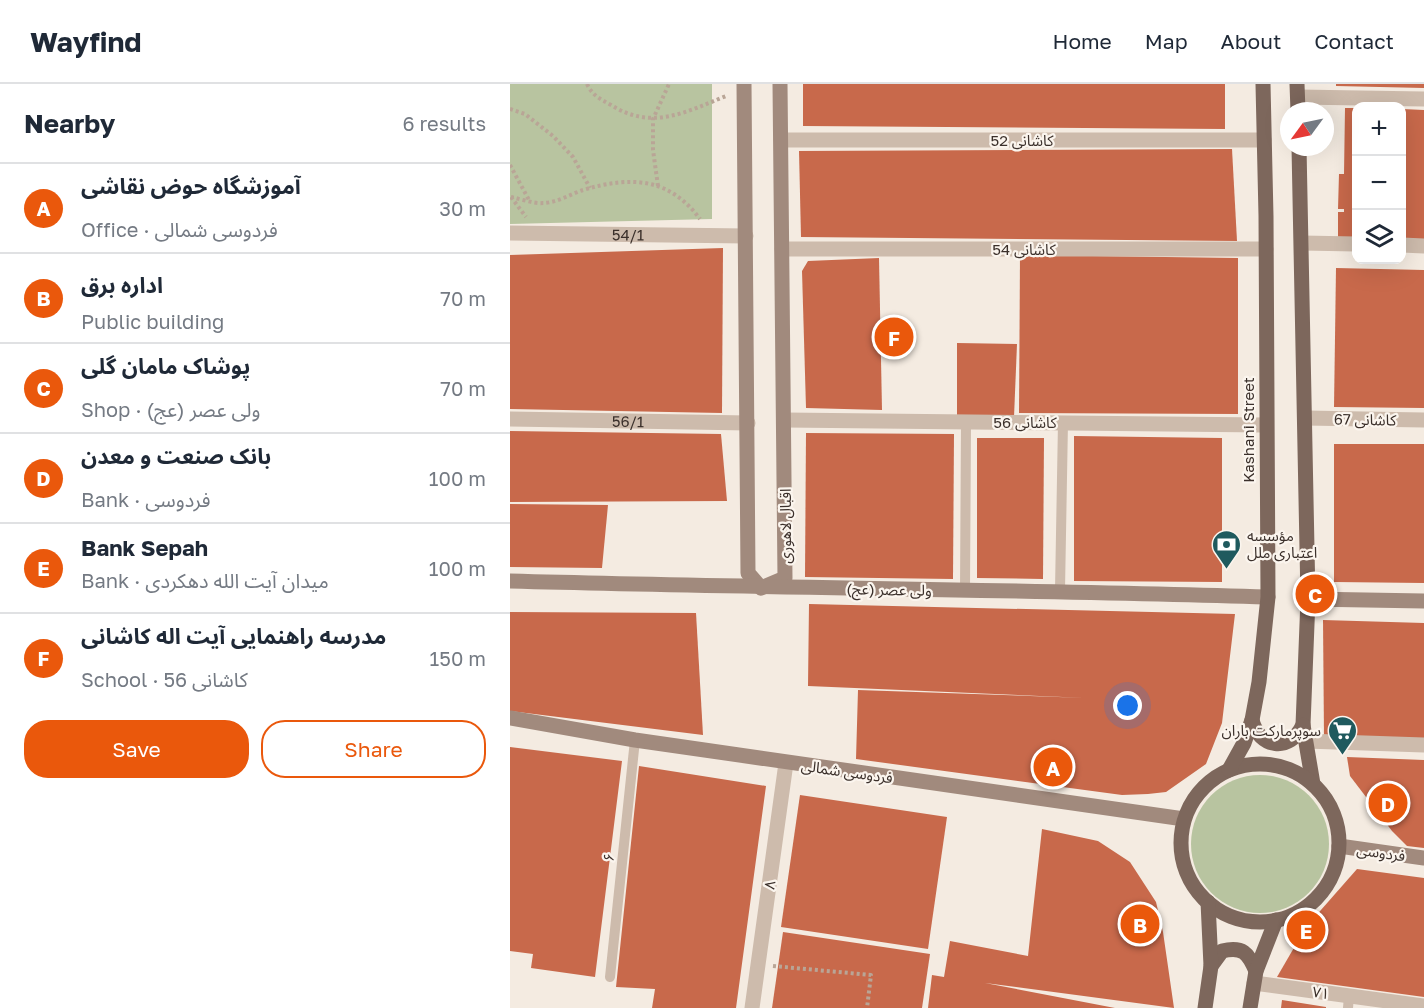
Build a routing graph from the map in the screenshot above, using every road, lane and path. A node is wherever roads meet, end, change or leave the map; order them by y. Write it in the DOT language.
graph roads {
  1 [pos="587,84"];
  2 [pos="669,84"];
  3 [pos="744,84"];
  4 [pos="780,84"];
  5 [pos="1263,84"];
  6 [pos="726,96"];
  7 [pos="1298,97"];
  8 [pos="1424,99"];
  9 [pos="510,109"];
  10 [pos="653,119"];
  11 [pos="781,140"];
  12 [pos="1264,140"];
  13 [pos="1299,156"];
  14 [pos="510,165"];
  15 [pos="658,186"];
  16 [pos="590,188"];
  17 [pos="511,197"];
  18 [pos="529,200"];
  19 [pos="706,227"];
  20 [pos="510,233"];
  21 [pos="746,236"];
  22 [pos="1302,243"];
  23 [pos="1352,244"];
  24 [pos="1406,245"];
  25 [pos="1424,246"];
  26 [pos="782,249"];
  27 [pos="1266,249"];
  28 [pos="1305,418"];
  29 [pos="510,419"];
  30 [pos="785,420"];
  31 [pos="1424,420"];
  32 [pos="966,422"];
  33 [pos="748,423"];
  34 [pos="1063,423"];
  35 [pos="1266,425"];
  36 [pos="510,581"];
  37 [pos="761,588"];
  38 [pos="965,590"];
  39 [pos="1060,590"];
  40 [pos="1268,597"];
  41 [pos="1308,599"];
  42 [pos="1424,602"];
  43 [pos="510,718"];
  44 [pos="1252,720"];
  45 [pos="1303,726"];
  46 [pos="635,740"];
  47 [pos="1306,741"];
  48 [pos="1424,745"];
  49 [pos="786,763"];
  50 [pos="1229,770"];
  51 [pos="1312,784"];
  52 [pos="1184,819"];
  53 [pos="1339,846"];
  54 [pos="1424,858"];
  55 [pos="1208,902"];
  56 [pos="1276,920"];
  57 [pos="757,964"];
  58 [pos="1211,966"];
  59 [pos="610,977"];
  60 [pos="1255,977"];
  61 [pos="1349,1002"];
  62 [pos="1424,1006"];
  63 [pos="752,1008"];
  64 [pos="867,1008"];
  65 [pos="1204,1008"];
  66 [pos="1250,1008"];
  1 -- 10 [label="path"];
  2 -- 10 [label="path"];
  3 -- 21 [label="main road"];
  4 -- 11 [label="main road, اقبال لاهوری"];
  5 -- 12 [label="main road, Kashani Street"];
  6 -- 10 [label="path"];
  7 -- 8 [label="street"];
  9 -- 16 [label="path"];
  10 -- 15 [label="path"];
  11 -- 12 [label="street, کاشانی 52"];
  11 -- 26 [label="main road, اقبال لاهوری"];
  12 -- 27 [label="main road, Kashani Street"];
  13 -- 22 [label="main road"];
  14 -- 18 [label="path"];
  15 -- 16 [label="path"];
  15 -- 19 [label="path"];
  16 -- 18 [label="path"];
  17 -- 18 [label="path"];
  20 -- 21 [label="street, 54/1"];
  21 -- 33 [label="main road"];
  22 -- 23 [label="street"];
  22 -- 28 [label="main road"];
  24 -- 25 [label="street"];
  26 -- 27 [label="street, کاشانی 54"];
  26 -- 30 [label="main road, اقبال لاهوری"];
  27 -- 35 [label="main road, Kashani Street"];
  28 -- 31 [label="street, کاشانی 67"];
  28 -- 41 [label="main road"];
  29 -- 33 [label="street, 56/1"];
  30 -- 32 [label="street, کاشانی 56"];
  30 -- 37 [label="main road, اقبال لاهوری"];
  32 -- 34 [label="street, کاشانی 56"];
  32 -- 38 [label="lane"];
  33 -- 37 [label="main road"];
  34 -- 35 [label="street, کاشانی 56"];
  34 -- 39 [label="lane"];
  35 -- 40 [label="main road, Kashani Street"];
  36 -- 37 [label="main road, ولی عصر (عج)"];
  37 -- 38 [label="main road, ولی عصر (عج)"];
  38 -- 39 [label="main road, ولی عصر (عج)"];
  39 -- 40 [label="main road, ولی عصر (عج)"];
  40 -- 44 [label="main road, Kashani Street"];
  41 -- 42 [label="main road"];
  41 -- 45 [label="main road"];
  43 -- 46 [label="main road, فردوسی شمالی"];
  44 -- 45 [label="main road"];
  44 -- 50 [label="main road, Kashani Street"];
  45 -- 47 [label="main road"];
  46 -- 49 [label="main road, فردوسی شمالی"];
  46 -- 59 [label="lane, ۶"];
  47 -- 48 [label="street"];
  47 -- 51 [label="main road"];
  49 -- 52 [label="main road, فردوسی شمالی"];
  49 -- 57 [label="street, ۸"];
  50 -- 51 [label="main road"];
  50 -- 52 [label="main road"];
  51 -- 53 [label="main road"];
  52 -- 55 [label="main road"];
  53 -- 54 [label="main road, فردوسی"];
  53 -- 56 [label="main road"];
  55 -- 56 [label="main road"];
  55 -- 58 [label="main road"];
  56 -- 60 [label="main road"];
  57 -- 63 [label="street, ۸"];
  57 -- 64 [label="path"];
  58 -- 60 [label="main road"];
  58 -- 65 [label="main road"];
  60 -- 61 [label="street, ۷۱"];
  60 -- 66 [label="main road"];
  61 -- 62 [label="street, ۷۱"];
}
